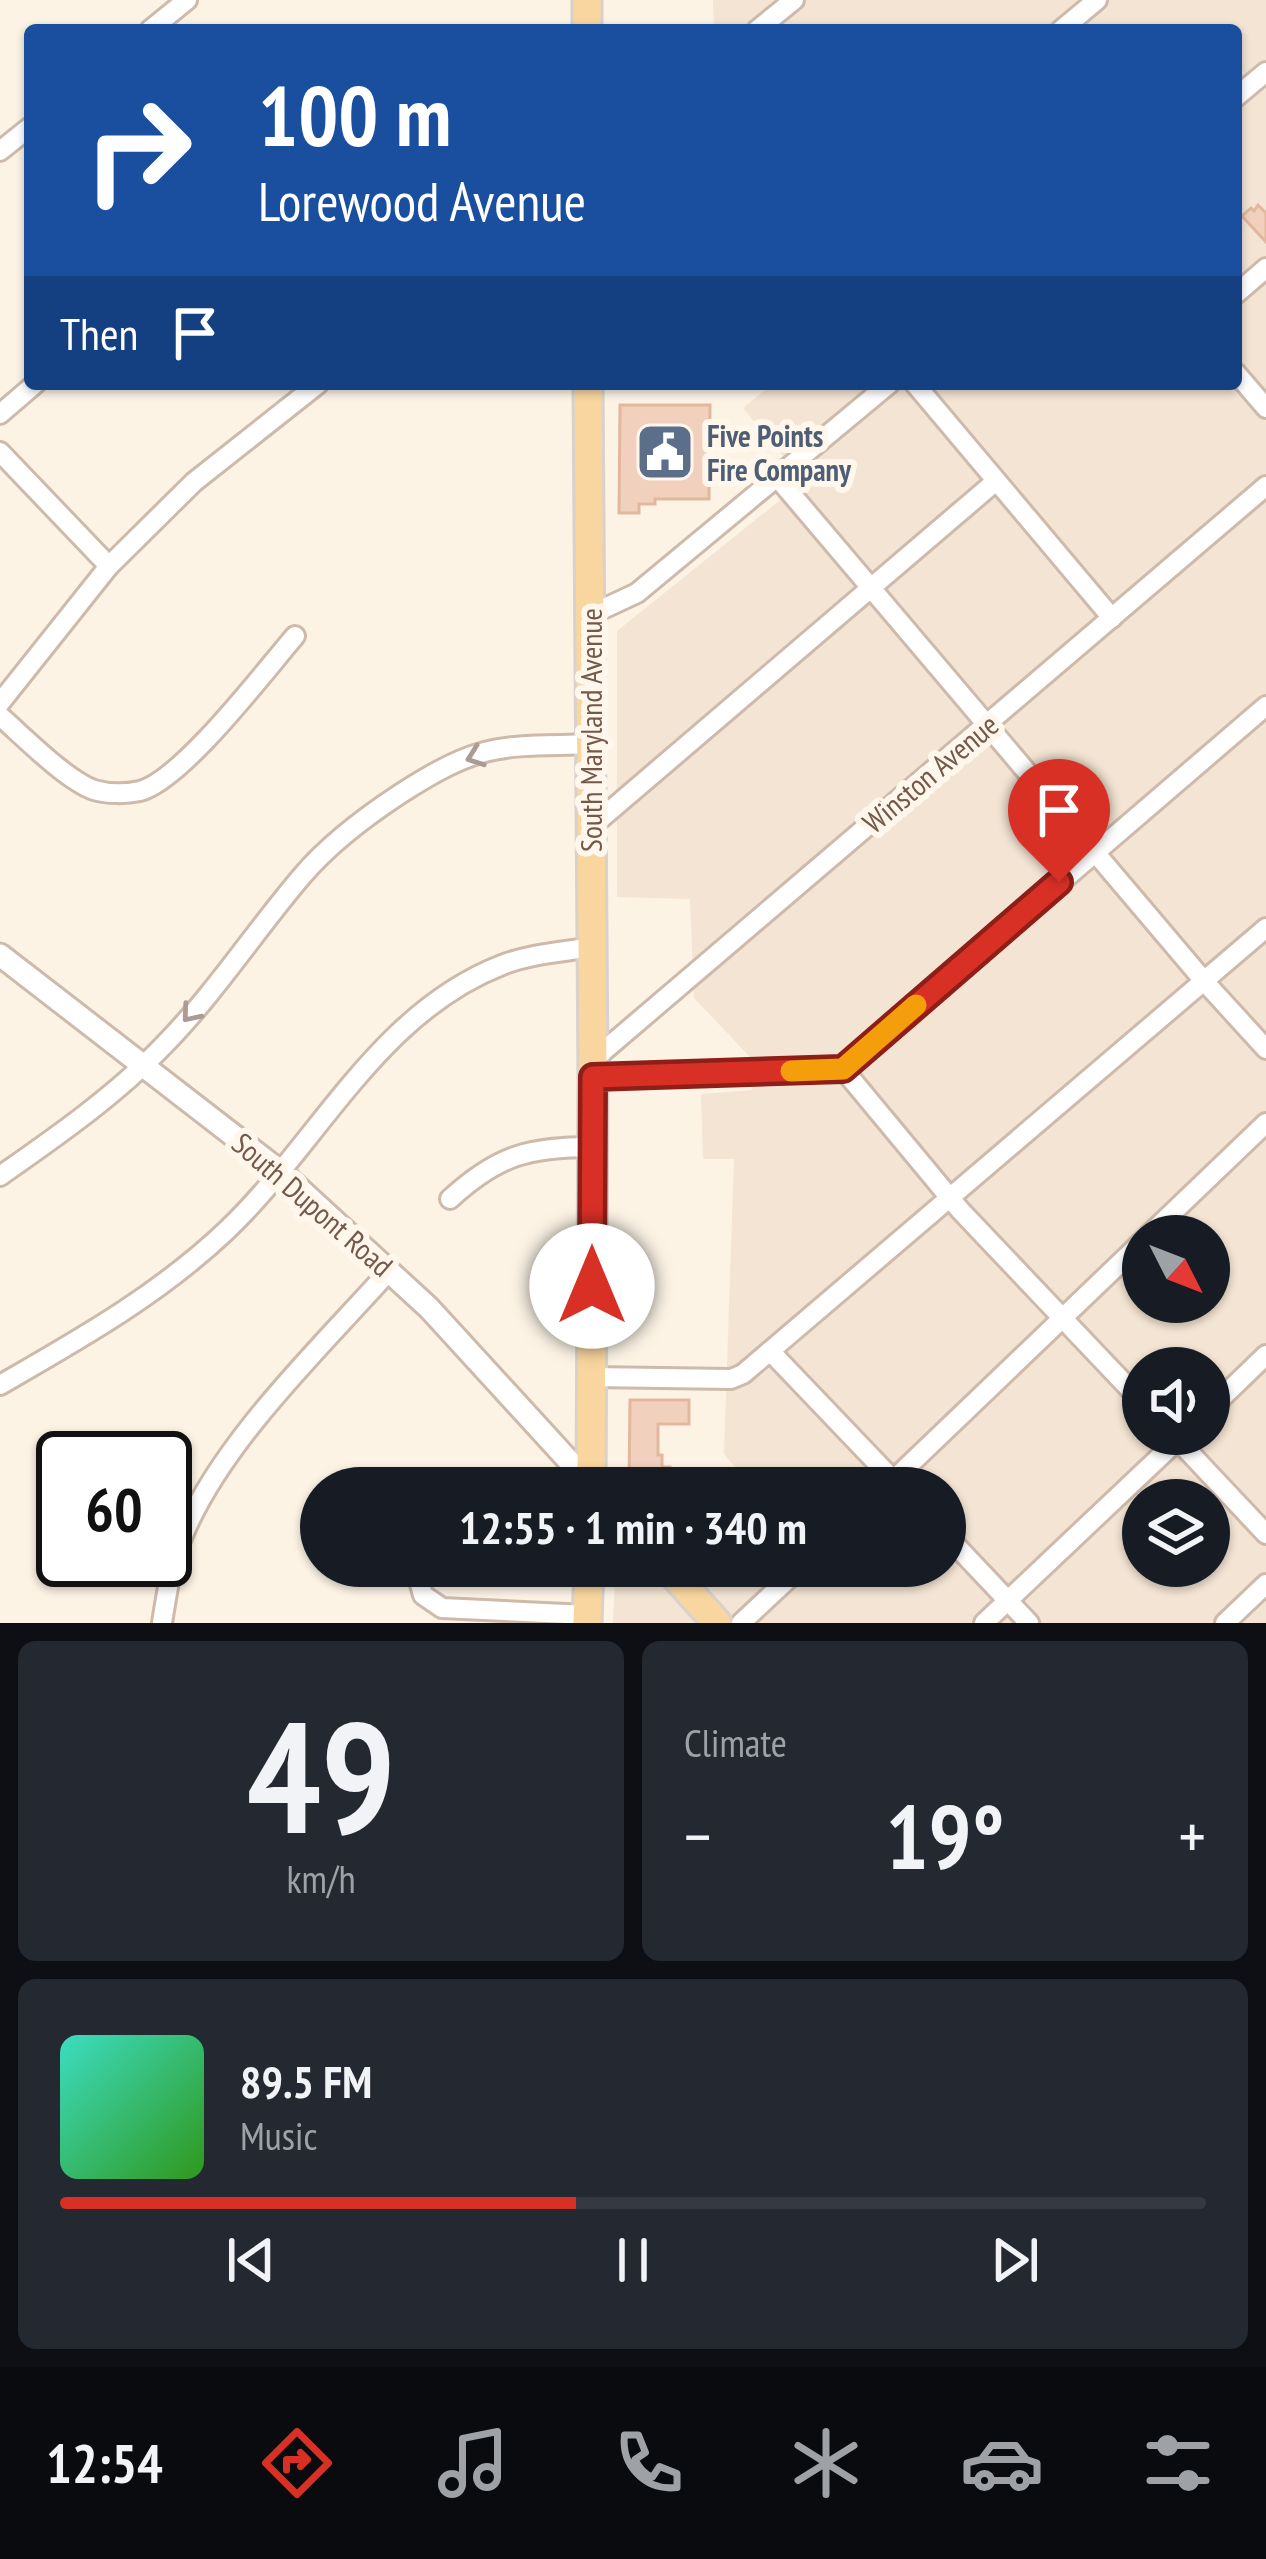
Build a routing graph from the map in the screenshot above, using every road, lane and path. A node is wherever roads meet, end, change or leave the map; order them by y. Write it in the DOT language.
graph roads {
  1 [pos="187,0"];
  2 [pos="794,0"];
  3 [pos="1097,0"];
  4 [pos="157,24"];
  5 [pos="764,24"];
  6 [pos="1068,24"];
  7 [pos="1266,72"];
  8 [pos="1242,92"];
  9 [pos="24,132"];
  10 [pos="0,151"];
  11 [pos="1266,268"];
  12 [pos="1242,289"];
  13 [pos="1242,380"];
  14 [pos="28,390"];
  15 [pos="311,390"];
  16 [pos="588,390"];
  17 [pos="882,390"];
  18 [pos="920,390"];
  19 [pos="1266,408"];
  20 [pos="0,414"];
  21 [pos="0,452"];
  22 [pos="777,477"];
  23 [pos="996,481"];
  24 [pos="1266,486"];
  25 [pos="109,566"];
  26 [pos="871,588"];
  27 [pos="590,615"];
  28 [pos="1112,618"];
  29 [pos="295,636"];
  30 [pos="0,704"];
  31 [pos="1266,706"];
  32 [pos="0,716"];
  33 [pos="987,724"];
  34 [pos="590,745"];
  35 [pos="591,827"];
  36 [pos="1095,851"];
  37 [pos="1266,928"];
  38 [pos="592,947"];
  39 [pos="0,955"];
  40 [pos="1204,981"];
  41 [pos="1266,1048"];
  42 [pos="144,1064"];
  43 [pos="593,1068"];
  44 [pos="843,1069"];
  45 [pos="1266,1124"];
  46 [pos="593,1147"];
  47 [pos="282,1173"];
  48 [pos="0,1176"];
  49 [pos="949,1197"];
  50 [pos="450,1199"];
  51 [pos="1170,1215"];
  52 [pos="1122,1261"];
  53 [pos="389,1271"];
  54 [pos="1063,1317"];
  55 [pos="770,1351"];
  56 [pos="1266,1355"];
  57 [pos="592,1377"];
  58 [pos="1122,1380"];
  59 [pos="0,1385"];
  60 [pos="1230,1390"];
  61 [pos="1158,1455"];
  62 [pos="1195,1455"];
  63 [pos="574,1467"];
  64 [pos="592,1467"];
  65 [pos="876,1467"];
  66 [pos="911,1467"];
  67 [pos="1266,1534"];
  68 [pos="966,1556"];
  69 [pos="1266,1584"];
  70 [pos="421,1587"];
  71 [pos="588,1587"];
  72 [pos="685,1587"];
  73 [pos="780,1587"];
  74 [pos="1008,1600"];
  75 [pos="587,1619"];
  76 [pos="162,1623"];
  77 [pos="717,1623"];
  78 [pos="741,1623"];
  79 [pos="984,1623"];
  80 [pos="1029,1623"];
  81 [pos="1225,1623"];
  1 -- 4 [label="street"];
  2 -- 5 [label="street"];
  3 -- 6 [label="street"];
  7 -- 8 [label="street"];
  9 -- 10 [label="street"];
  11 -- 12 [label="street"];
  13 -- 19 [label="street"];
  14 -- 20 [label="street"];
  15 -- 25 [label="street"];
  16 -- 27 [label="main road, South Maryland Avenue"];
  17 -- 22 [label="street"];
  18 -- 23 [label="street"];
  21 -- 25 [label="street"];
  22 -- 26 [label="street"];
  22 -- 27 [label="street"];
  23 -- 26 [label="street"];
  23 -- 28 [label="street"];
  24 -- 28 [label="street, Winston Avenue"];
  25 -- 30 [label="street"];
  26 -- 33 [label="street"];
  26 -- 35 [label="street"];
  27 -- 34 [label="main road, South Maryland Avenue"];
  28 -- 33 [label="street, Winston Avenue"];
  29 -- 32 [label="street"];
  31 -- 36 [label="street"];
  33 -- 36 [label="street"];
  33 -- 43 [label="street, Winston Avenue"];
  34 -- 35 [label="main road, South Maryland Avenue"];
  34 -- 42 [label="street, one-way"];
  35 -- 38 [label="main road, South Maryland Avenue"];
  36 -- 40 [label="street"];
  36 -- 44 [label="street"];
  37 -- 40 [label="street"];
  38 -- 43 [label="main road, South Maryland Avenue"];
  38 -- 47 [label="street"];
  39 -- 42 [label="street, South Dupont Road"];
  40 -- 41 [label="street"];
  40 -- 49 [label="street"];
  42 -- 47 [label="street, South Dupont Road"];
  42 -- 48 [label="street"];
  43 -- 44 [label="street"];
  43 -- 46 [label="main road, South Maryland Avenue"];
  44 -- 49 [label="street"];
  45 -- 51 [label="street"];
  46 -- 50 [label="street"];
  46 -- 57 [label="main road, South Maryland Avenue"];
  47 -- 53 [label="street, South Dupont Road"];
  47 -- 59 [label="street"];
  49 -- 54 [label="street"];
  49 -- 55 [label="street"];
  52 -- 54 [label="street"];
  53 -- 63 [label="street, South Dupont Road"];
  53 -- 76 [label="street"];
  54 -- 58 [label="street"];
  54 -- 66 [label="street"];
  55 -- 57 [label="street"];
  55 -- 65 [label="street"];
  56 -- 60 [label="street"];
  57 -- 64 [label="main road, South Maryland Avenue"];
  61 -- 74 [label="street"];
  62 -- 67 [label="street"];
  68 -- 74 [label="street"];
  69 -- 81 [label="street"];
  70 -- 75 [label="street"];
  71 -- 75 [label="main road"];
  72 -- 77 [label="main road"];
  73 -- 78 [label="street"];
  74 -- 79 [label="street"];
  74 -- 80 [label="street"];
}
